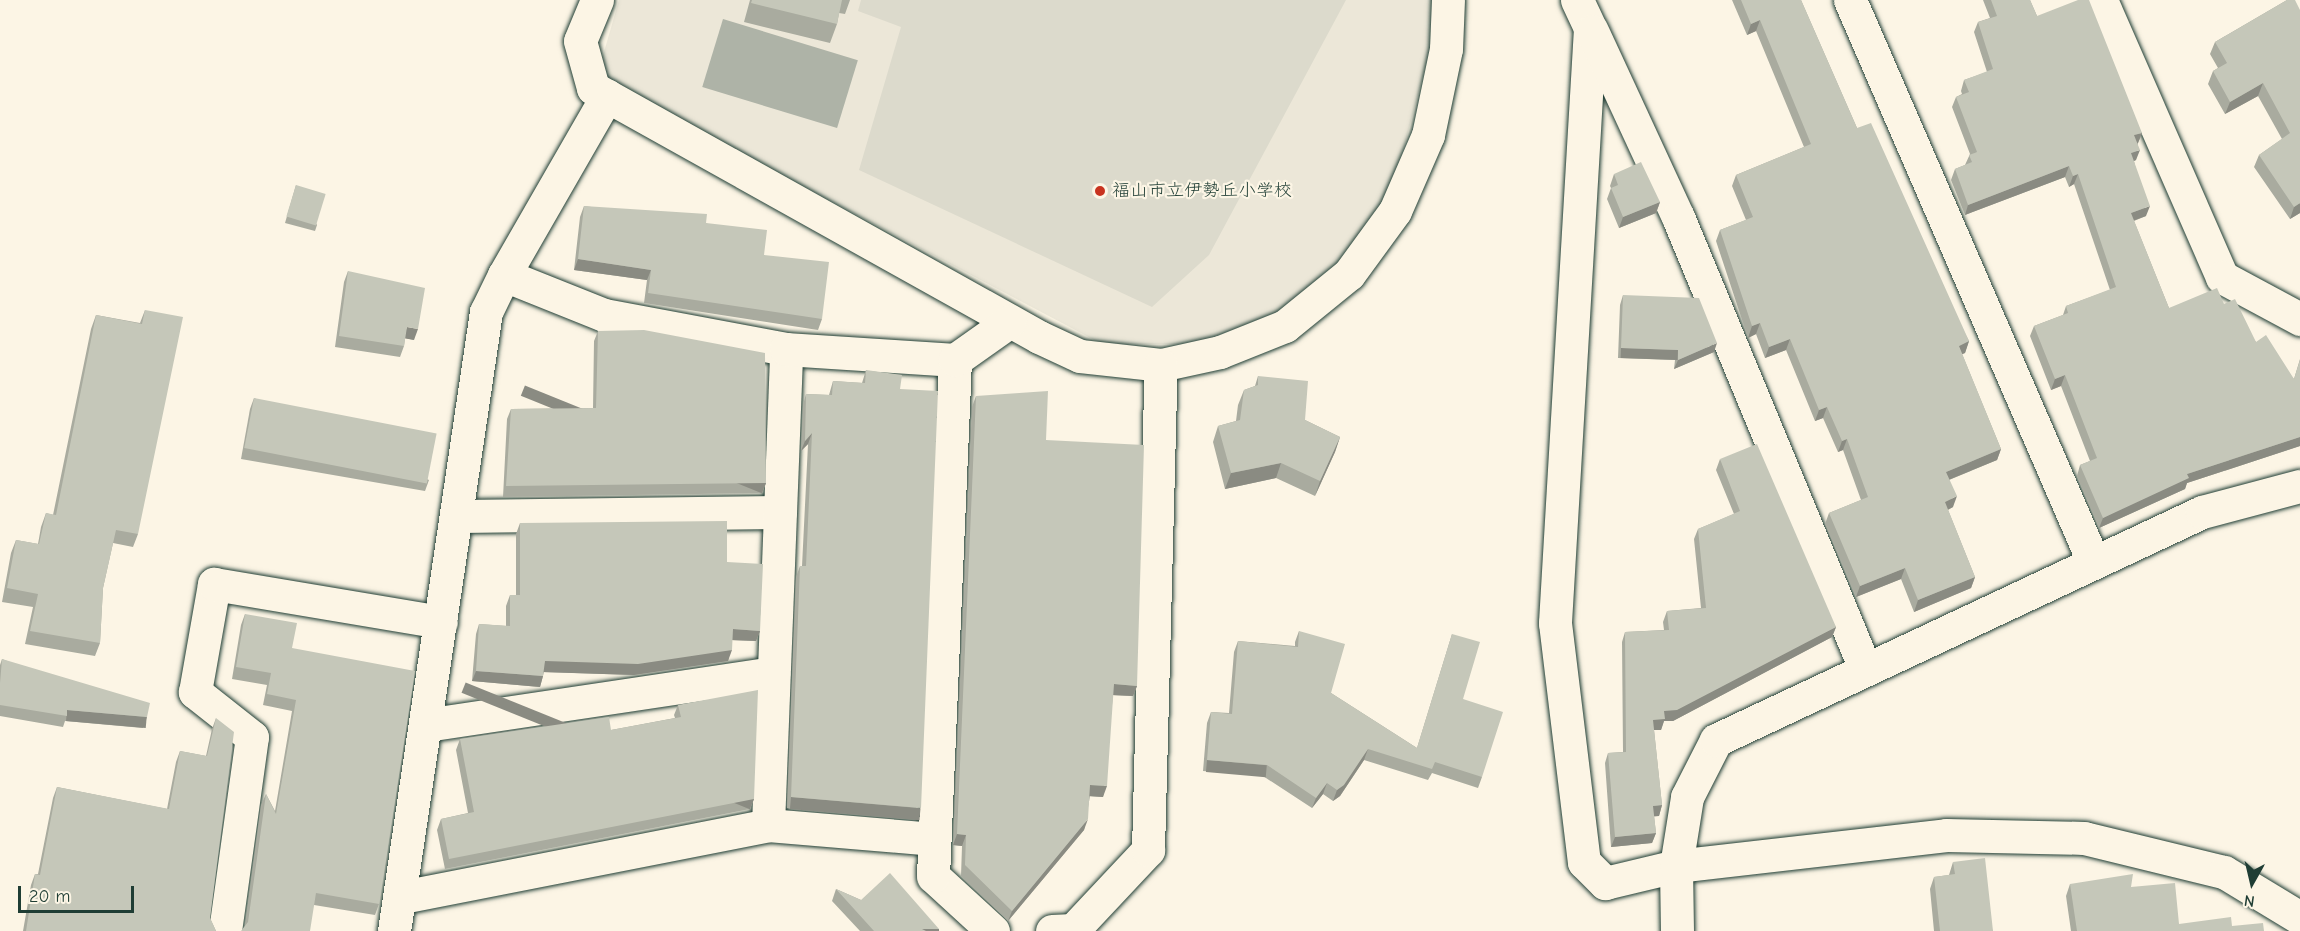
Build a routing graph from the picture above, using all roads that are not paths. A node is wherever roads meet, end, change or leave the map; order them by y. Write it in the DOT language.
graph roads {
  1 [pos="597,0"];
  2 [pos="1448,0"];
  3 [pos="1850,0"];
  4 [pos="2101,0"];
  5 [pos="1584,14"];
  6 [pos="607,96"];
  7 [pos="504,275"];
  8 [pos="2300,319"];
  9 [pos="1010,321"];
  10 [pos="786,349"];
  11 [pos="955,360"];
  12 [pos="1161,365"];
  13 [pos="2300,486"];
  14 [pos="780,513"];
  15 [pos="457,516"];
  16 [pos="2092,561"];
  17 [pos="441,622"];
  18 [pos="1864,666"];
  19 [pos="773,673"];
  20 [pos="426,725"];
  21 [pos="768,825"];
  22 [pos="934,839"];
  23 [pos="1676,866"];
  24 [pos="402,897"];
  25 [pos="2300,918"];
  26 [pos="225,931"];
  27 [pos="394,931"];
  28 [pos="993,931"];
  29 [pos="1052,931"];
  30 [pos="1677,931"];
  1 -- 6 [label="street"];
  2 -- 12 [label="street"];
  3 -- 16 [label="street"];
  4 -- 8 [label="street"];
  5 -- 18 [label="street"];
  5 -- 23 [label="street"];
  6 -- 7 [label="street"];
  6 -- 9 [label="street"];
  7 -- 10 [label="street"];
  7 -- 15 [label="street"];
  9 -- 11 [label="street"];
  9 -- 12 [label="street"];
  10 -- 11 [label="street"];
  10 -- 14 [label="street"];
  11 -- 22 [label="street"];
  12 -- 29 [label="street"];
  13 -- 16 [label="street"];
  14 -- 15 [label="street"];
  14 -- 19 [label="street"];
  15 -- 17 [label="street"];
  16 -- 18 [label="street"];
  17 -- 20 [label="street"];
  17 -- 26 [label="street"];
  18 -- 23 [label="street"];
  19 -- 20 [label="street"];
  19 -- 21 [label="street"];
  20 -- 24 [label="street"];
  21 -- 22 [label="street"];
  21 -- 24 [label="street"];
  22 -- 28 [label="street"];
  23 -- 25 [label="street"];
  23 -- 30 [label="street"];
  24 -- 27 [label="street"];
}
